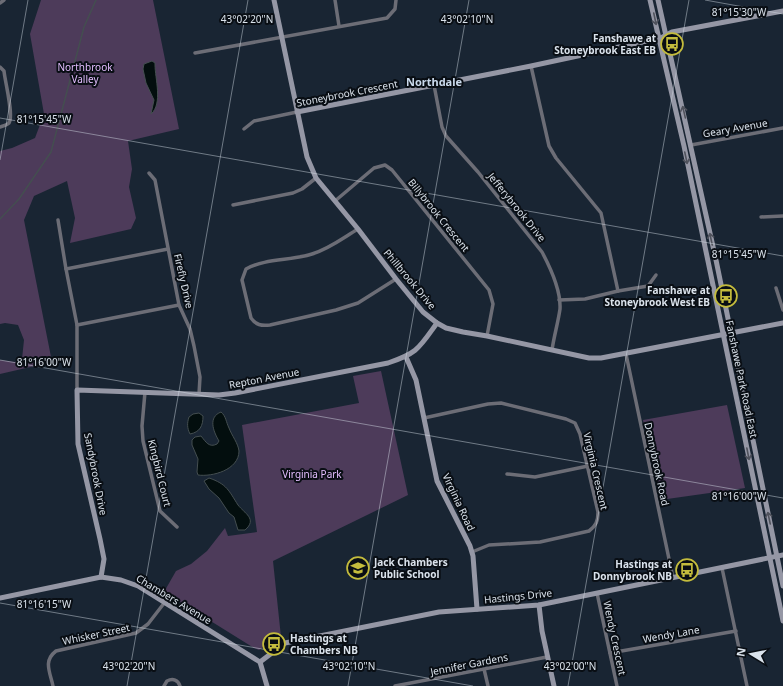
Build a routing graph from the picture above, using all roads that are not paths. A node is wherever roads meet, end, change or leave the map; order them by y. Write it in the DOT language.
graph roads {
  1 [pos="4,0"];
  2 [pos="274,0"];
  3 [pos="335,0"];
  4 [pos="396,0"];
  5 [pos="650,0"];
  6 [pos="658,0"];
  7 [pos="0,3"];
  8 [pos="783,11"];
  9 [pos="339,26"];
  10 [pos="666,34"];
  11 [pos="282,37"];
  12 [pos="659,39"];
  13 [pos="195,53"];
  14 [pos="531,66"];
  15 [pos="0,67"];
  16 [pos="434,85"];
  17 [pos="297,112"];
  18 [pos="0,127"];
  19 [pos="783,128"];
  20 [pos="244,129"];
  21 [pos="691,145"];
  22 [pos="149,173"];
  23 [pos="316,178"];
  24 [pos="335,201"];
  25 [pos="233,205"];
  26 [pos="783,216"];
  27 [pos="761,217"];
  28 [pos="58,220"];
  29 [pos="358,229"];
  30 [pos="168,248"];
  31 [pos="66,269"];
  32 [pos="656,275"];
  33 [pos="396,279"];
  34 [pos="776,288"];
  35 [pos="618,291"];
  36 [pos="559,300"];
  37 [pos="179,305"];
  38 [pos="783,310"];
  39 [pos="437,323"];
  40 [pos="783,323"];
  41 [pos="77,325"];
  42 [pos="731,332"];
  43 [pos="723,334"];
  44 [pos="487,336"];
  45 [pos="552,350"];
  46 [pos="626,354"];
  47 [pos="406,357"];
  48 [pos="77,390"];
  49 [pos="145,392"];
  50 [pos="199,394"];
  51 [pos="424,418"];
  52 [pos="588,466"];
  53 [pos="507,474"];
  54 [pos="177,527"];
  55 [pos="472,552"];
  56 [pos="783,555"];
  57 [pos="776,556"];
  58 [pos="769,557"];
  59 [pos="722,568"];
  60 [pos="101,577"];
  61 [pos="673,578"];
  62 [pos="783,586"];
  63 [pos="597,593"];
  64 [pos="0,598"];
  65 [pos="164,602"];
  66 [pos="539,605"];
  67 [pos="477,609"];
  68 [pos="783,621"];
  69 [pos="736,631"];
  70 [pos="610,653"];
  71 [pos="547,657"];
  72 [pos="260,662"];
  73 [pos="484,669"];
  74 [pos="53,686"];
  75 [pos="164,686"];
  76 [pos="180,686"];
  77 [pos="267,686"];
  78 [pos="395,686"];
  79 [pos="488,686"];
  80 [pos="554,686"];
  81 [pos="617,686"];
  82 [pos="747,686"];
  1 -- 7 [label="street"];
  2 -- 11 [label="street, Phillbrook Drive"];
  3 -- 9 [label="street"];
  4 -- 9 [label="street"];
  5 -- 12 [label="street, Fanshawe Park Road East, one-way"];
  6 -- 10 [label="street, Fanshawe Park Road East"];
  8 -- 10 [label="street, Stoneybrook Crescent"];
  9 -- 11 [label="street"];
  10 -- 12 [label="street, Stoneybrook Crescent"];
  21 -- 10 [label="street, Fanshawe Park Road East, one-way"];
  11 -- 13 [label="street"];
  11 -- 17 [label="street, Phillbrook Drive"];
  12 -- 14 [label="street, Stoneybrook Crescent"];
  12 -- 43 [label="street, Fanshawe Park Road East, one-way"];
  14 -- 16 [label="street, Stoneybrook Crescent"];
  14 -- 35 [label="street"];
  15 -- 18 [label="street"];
  16 -- 17 [label="street, Stoneybrook Crescent"];
  16 -- 36 [label="street, Jefferybrook Drive"];
  17 -- 20 [label="street, Stoneybrook Crescent"];
  17 -- 23 [label="street, Phillbrook Drive"];
  19 -- 21 [label="street, Geary Avenue"];
  42 -- 21 [label="street, Fanshawe Park Road East, one-way"];
  22 -- 30 [label="street, Firefly Drive"];
  23 -- 24 [label="street, Phillbrook Drive"];
  23 -- 25 [label="street"];
  24 -- 29 [label="street, Phillbrook Drive"];
  24 -- 44 [label="street, Billybrook Crescent"];
  26 -- 27 [label="street"];
  28 -- 31 [label="street, Sandybrook Drive"];
  29 -- 33 [label="street, Phillbrook Drive"];
  29 -- 33 [label="street"];
  30 -- 31 [label="street"];
  30 -- 37 [label="street, Firefly Drive"];
  31 -- 41 [label="street, Sandybrook Drive"];
  32 -- 35 [label="street"];
  33 -- 39 [label="street, Phillbrook Drive"];
  34 -- 38 [label="street"];
  35 -- 36 [label="street"];
  36 -- 45 [label="street, Jefferybrook Drive"];
  37 -- 41 [label="street"];
  37 -- 50 [label="street, Firefly Drive"];
  39 -- 44 [label="street, Phillbrook Drive"];
  39 -- 47 [label="street, Repton Avenue"];
  40 -- 42 [label="street"];
  41 -- 48 [label="street, Sandybrook Drive"];
  42 -- 43 [label="street, Phillbrook Drive"];
  57 -- 42 [label="street, Fanshawe Park Road East, one-way"];
  43 -- 46 [label="street, Phillbrook Drive"];
  43 -- 58 [label="street, Fanshawe Park Road East, one-way"];
  44 -- 45 [label="street, Phillbrook Drive"];
  45 -- 46 [label="street, Phillbrook Drive"];
  46 -- 61 [label="street, Donnybrook Road"];
  47 -- 50 [label="street, Repton Avenue"];
  47 -- 51 [label="street, Virginia Road"];
  48 -- 49 [label="street, Repton Avenue"];
  48 -- 60 [label="street, Sandybrook Drive"];
  49 -- 50 [label="street, Repton Avenue"];
  49 -- 54 [label="street, Kingbird Court"];
  51 -- 52 [label="street, Virginia Crescent"];
  51 -- 55 [label="street, Virginia Road"];
  52 -- 53 [label="street"];
  52 -- 55 [label="street, Virginia Crescent"];
  55 -- 67 [label="street, Virginia Road"];
  56 -- 57 [label="street, Hastings Drive"];
  57 -- 58 [label="street, Hastings Drive"];
  57 -- 62 [label="street, Fanshawe Park Road East"];
  58 -- 59 [label="street, Hastings Drive"];
  58 -- 68 [label="street, Fanshawe Park Road East"];
  59 -- 61 [label="street, Hastings Drive"];
  59 -- 69 [label="street"];
  60 -- 64 [label="street, Chambers Avenue"];
  60 -- 65 [label="street, Chambers Avenue"];
  61 -- 63 [label="street, Hastings Drive"];
  63 -- 66 [label="street, Hastings Drive"];
  63 -- 70 [label="street, Wendy Crescent"];
  65 -- 72 [label="street, Chambers Avenue"];
  65 -- 74 [label="street, Whisker Street"];
  66 -- 67 [label="street, Hastings Drive"];
  66 -- 71 [label="street"];
  67 -- 72 [label="street, Hastings Drive"];
  69 -- 70 [label="street, Wendy Lane"];
  69 -- 82 [label="street"];
  70 -- 81 [label="street, Wendy Crescent"];
  71 -- 73 [label="street, Jennifer Gardens"];
  71 -- 80 [label="street"];
  72 -- 77 [label="street"];
  73 -- 78 [label="street, Jennifer Gardens"];
  73 -- 79 [label="street"];
  75 -- 76 [label="street"];
}
